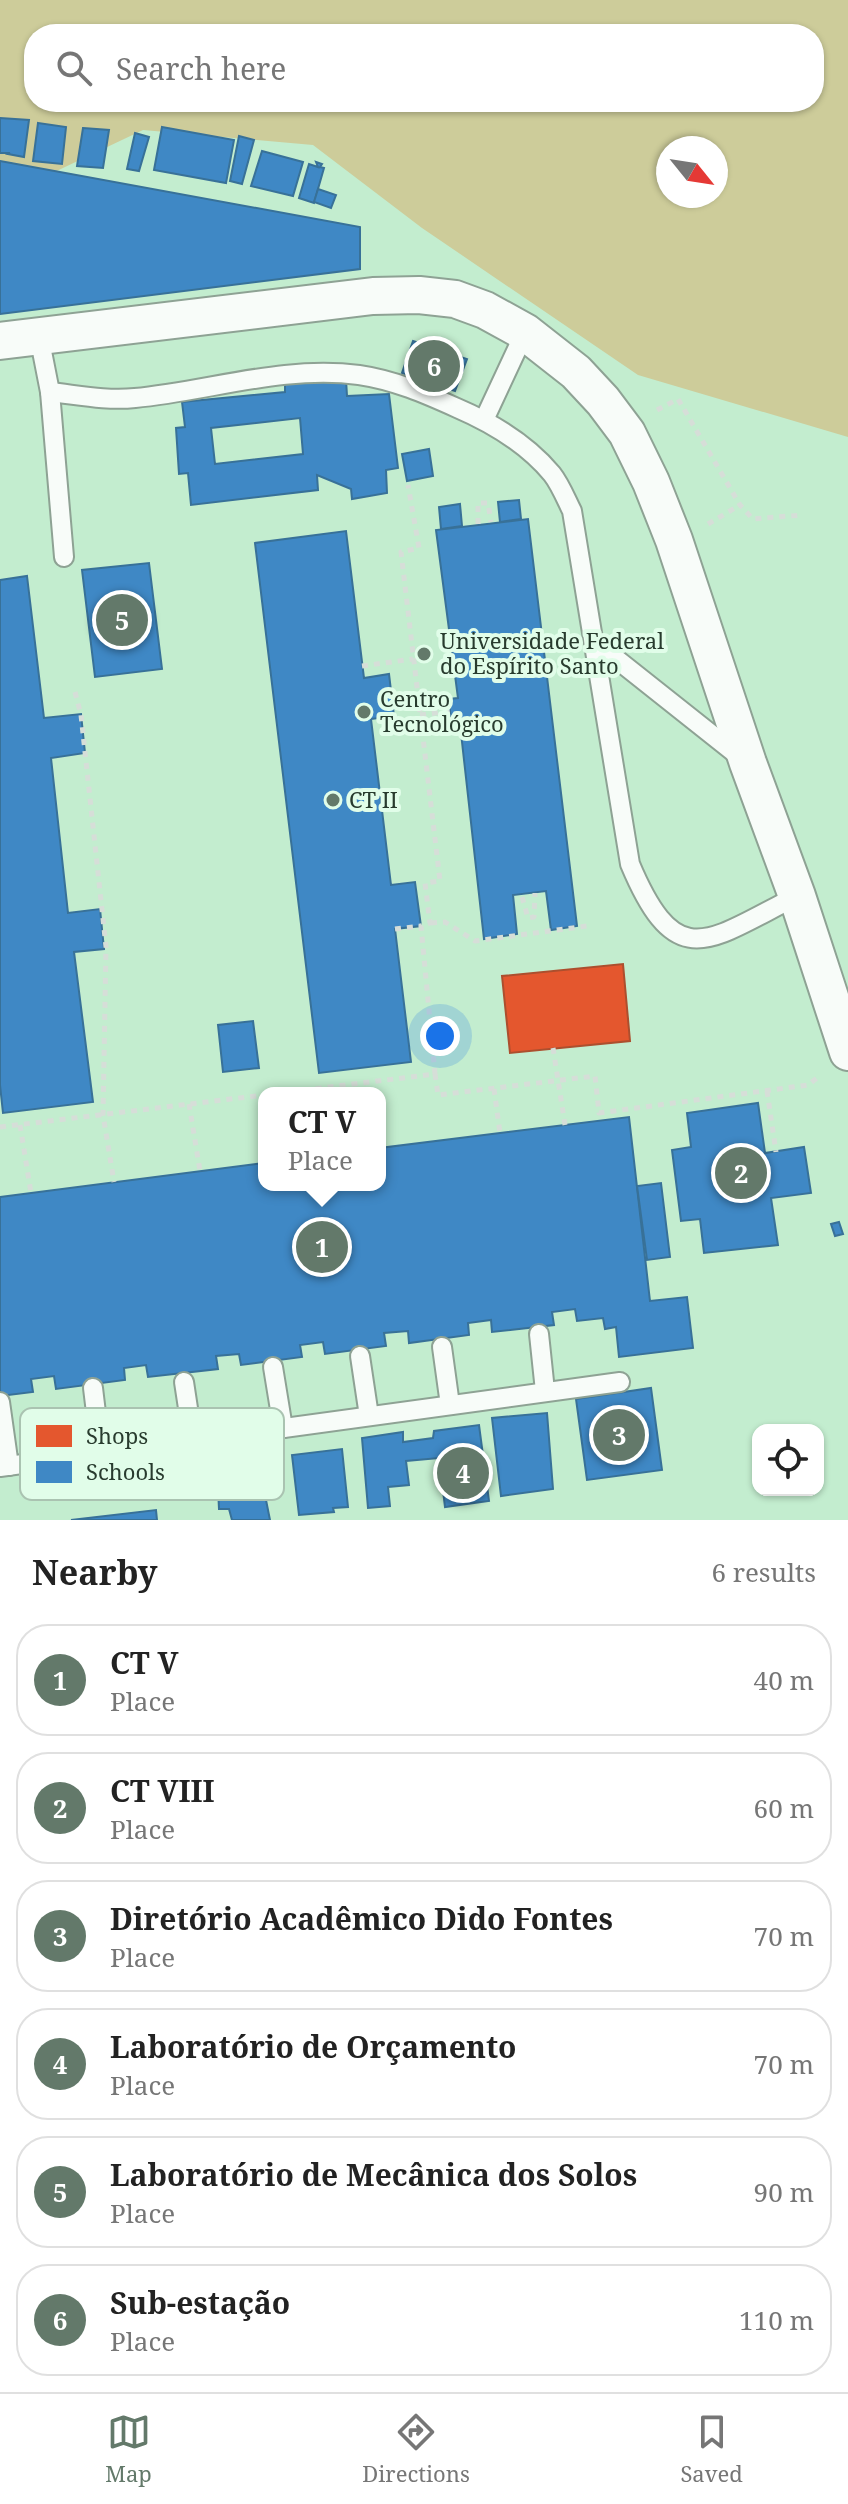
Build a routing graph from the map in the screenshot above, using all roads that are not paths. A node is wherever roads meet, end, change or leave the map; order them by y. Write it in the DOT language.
graph roads {
  1 [pos="525,332"];
  2 [pos="39,336"];
  3 [pos="0,341"];
  4 [pos="50,392"];
  5 [pos="484,420"];
  6 [pos="64,557"];
  7 [pos="595,642"];
  8 [pos="748,763"];
  9 [pos="797,896"];
  10 [pos="848,1052"];
  11 [pos="539,1334"];
  12 [pos="442,1347"];
  13 [pos="360,1356"];
  14 [pos="273,1367"];
  15 [pos="184,1382"];
  16 [pos="620,1382"];
  17 [pos="93,1388"];
  18 [pos="545,1391"];
  19 [pos="0,1402"];
  20 [pos="450,1405"];
  21 [pos="95,1408"];
  22 [pos="188,1408"];
  23 [pos="280,1408"];
  24 [pos="369,1416"];
  25 [pos="284,1428"];
  26 [pos="5,1467"];
  1 -- 2 [label="street"];
  1 -- 5 [label="lane"];
  1 -- 8 [label="street"];
  2 -- 3 [label="street"];
  2 -- 4 [label="lane"];
  4 -- 5 [label="lane"];
  4 -- 6 [label="lane"];
  5 -- 7 [label="lane"];
  7 -- 8 [label="lane"];
  7 -- 9 [label="lane"];
  8 -- 9 [label="street"];
  9 -- 10 [label="street"];
  11 -- 18 [label="lane"];
  12 -- 20 [label="lane"];
  13 -- 24 [label="lane"];
  14 -- 23 [label="lane"];
  15 -- 22 [label="lane"];
  16 -- 18 [label="lane"];
  17 -- 21 [label="lane"];
  18 -- 20 [label="lane"];
  19 -- 26 [label="lane"];
  20 -- 24 [label="lane"];
  24 -- 25 [label="lane"];
}
